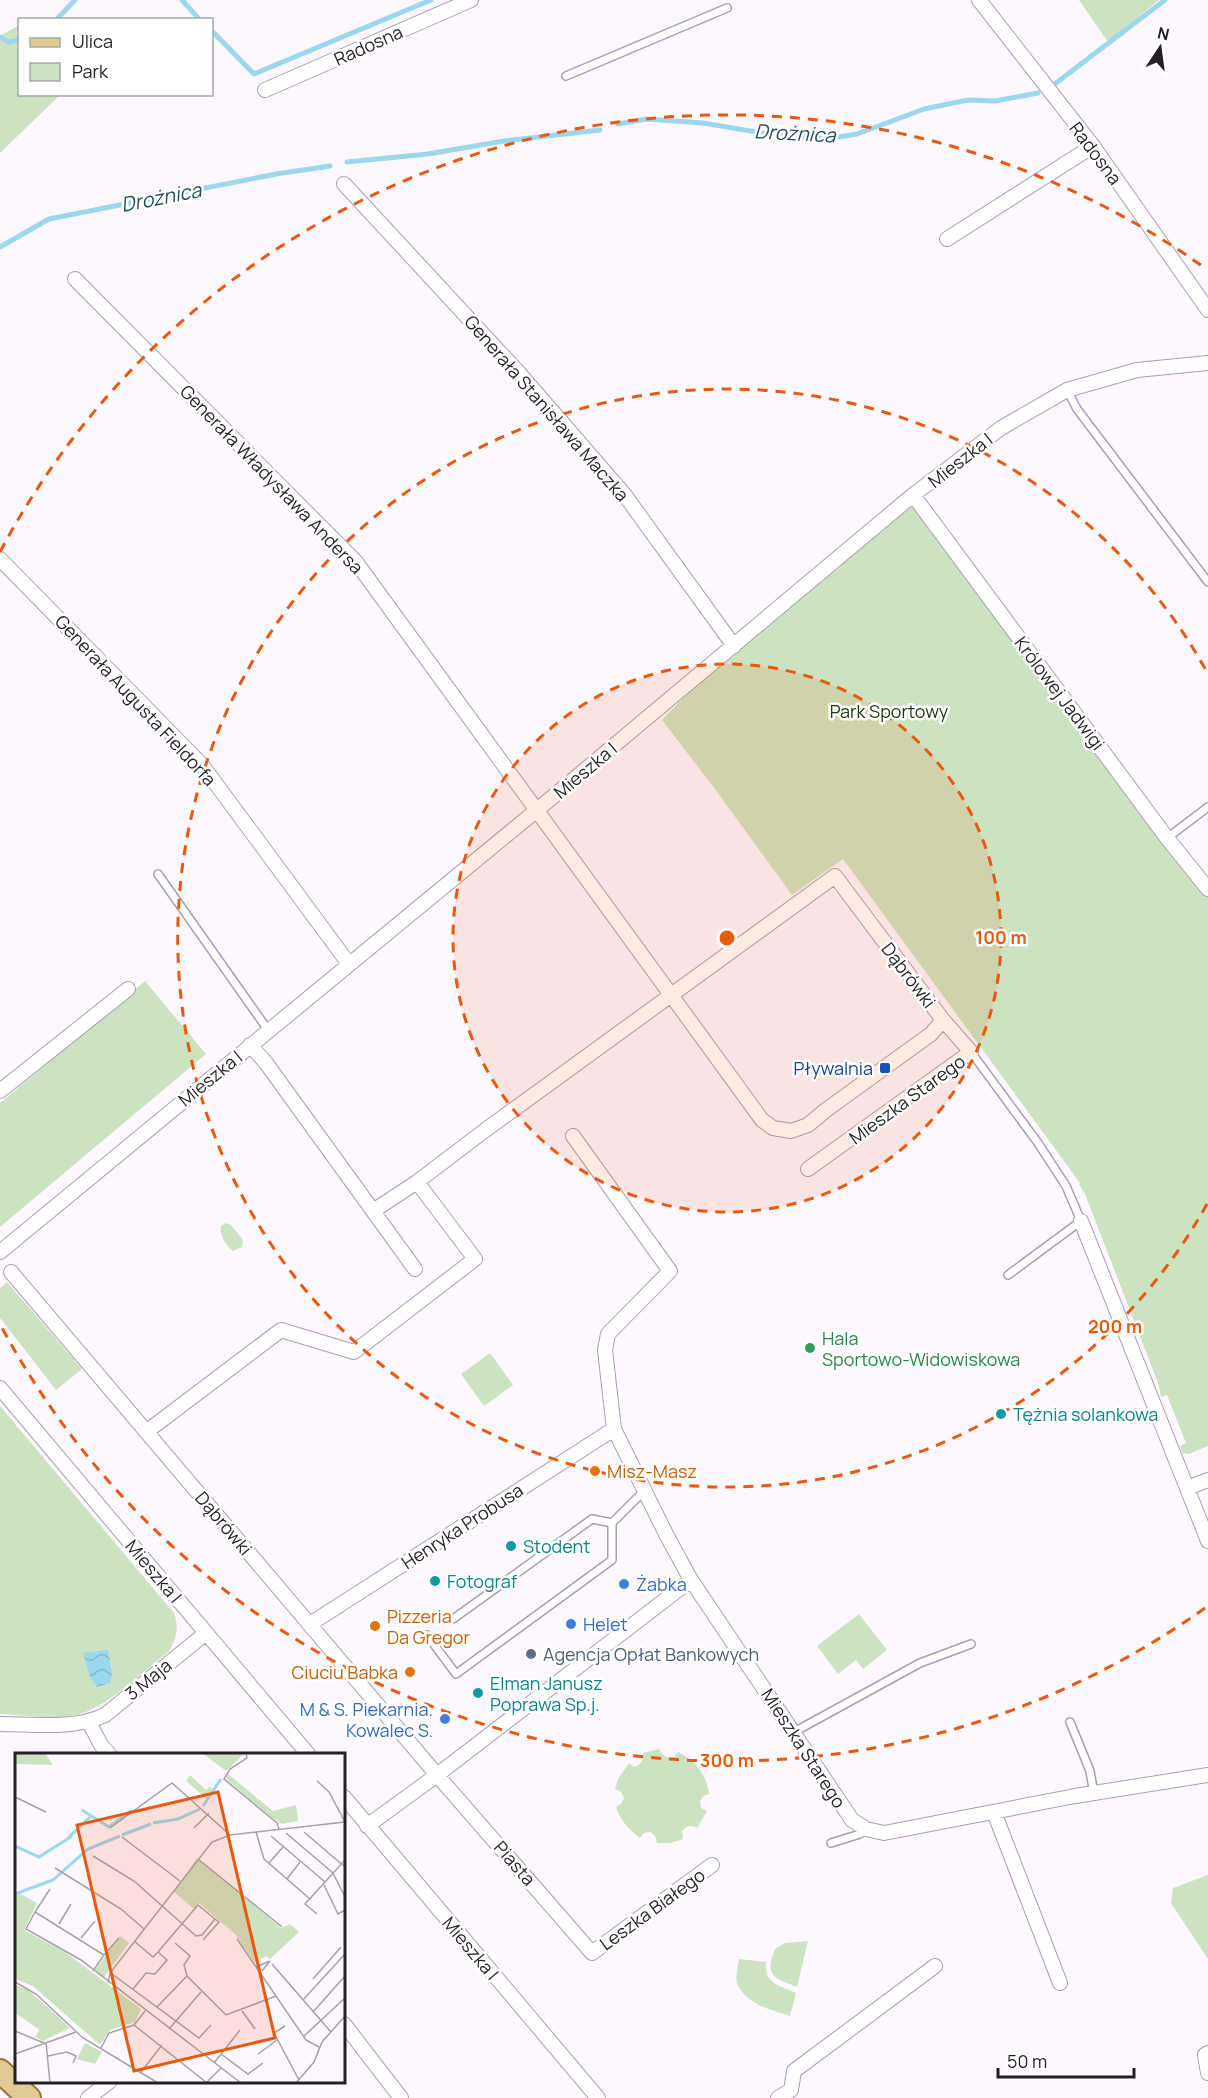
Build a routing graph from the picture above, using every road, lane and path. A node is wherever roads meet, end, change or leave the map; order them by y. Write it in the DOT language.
graph roads {
  1 [pos="471,0"];
  2 [pos="979,0"];
  3 [pos="727,8"];
  4 [pos="566,76"];
  5 [pos="266,90"];
  6 [pos="1093,146"];
  7 [pos="344,184"];
  8 [pos="946,239"];
  9 [pos="75,279"];
  10 [pos="1208,310"];
  11 [pos="1208,363"];
  12 [pos="1067,390"];
  13 [pos="914,495"];
  14 [pos="0,559"];
  15 [pos="1208,582"];
  16 [pos="734,646"];
  17 [pos="1208,807"];
  18 [pos="537,810"];
  19 [pos="1167,838"];
  20 [pos="158,874"];
  21 [pos="1208,889"];
  22 [pos="348,964"];
  23 [pos="128,988"];
  24 [pos="672,994"];
  25 [pos="943,1020"];
  26 [pos="268,1030"];
  27 [pos="250,1045"];
  28 [pos="970,1052"];
  29 [pos="0,1091"];
  30 [pos="573,1136"];
  31 [pos="808,1169"];
  32 [pos="417,1182"];
  33 [pos="373,1211"];
  34 [pos="1082,1221"];
  35 [pos="0,1252"];
  36 [pos="415,1269"];
  37 [pos="11,1272"];
  38 [pos="1008,1275"];
  39 [pos="0,1388"];
  40 [pos="614,1429"];
  41 [pos="146,1432"];
  42 [pos="1208,1480"];
  43 [pos="1187,1488"];
  44 [pos="645,1490"];
  45 [pos="612,1522"];
  46 [pos="1208,1541"];
  47 [pos="691,1580"];
  48 [pos="453,1619"];
  49 [pos="310,1624"];
  50 [pos="206,1633"];
  51 [pos="427,1635"];
  52 [pos="970,1644"];
  53 [pos="89,1722"];
  54 [pos="1070,1722"];
  55 [pos="0,1724"];
  56 [pos="794,1732"];
  57 [pos="108,1753"];
  58 [pos="306,1753"];
  59 [pos="437,1774"];
  60 [pos="1208,1775"];
  61 [pos="1095,1794"];
  62 [pos="345,1798"];
  63 [pos="994,1812"];
  64 [pos="367,1826"];
  65 [pos="866,1829"];
  66 [pos="831,1843"];
  67 [pos="712,1866"];
  68 [pos="592,1953"];
  69 [pos="935,1966"];
  70 [pos="1060,1983"];
  71 [pos="345,2025"];
  72 [pos="1208,2054"];
  73 [pos="0,2071"];
  74 [pos="1208,2073"];
  75 [pos="108,2083"];
  76 [pos="29,2098"];
  77 [pos="88,2098"];
  78 [pos="401,2098"];
  79 [pos="598,2098"];
  80 [pos="778,2098"];
  1 -- 5 [label="street, Radosna"];
  2 -- 6 [label="street, Radosna"];
  3 -- 4 [label="lane"];
  6 -- 8 [label="street"];
  6 -- 10 [label="street, Radosna"];
  7 -- 16 [label="street, Generała Stanisława Maczka"];
  9 -- 18 [label="street, Generała Władysława Andersa"];
  11 -- 12 [label="street, Mieszka I"];
  12 -- 13 [label="street, Mieszka I"];
  12 -- 15 [label="lane"];
  13 -- 16 [label="street, Mieszka I"];
  13 -- 19 [label="street, Królowej Jadwigi"];
  14 -- 22 [label="street, Generała Augusta Fieldorfa"];
  16 -- 18 [label="street, Mieszka I"];
  17 -- 19 [label="lane"];
  18 -- 22 [label="street, Mieszka I"];
  18 -- 24 [label="street, Dąbrówki"];
  19 -- 21 [label="street, Królowej Jadwigi"];
  20 -- 26 [label="lane"];
  22 -- 26 [label="street, Mieszka I"];
  23 -- 29 [label="street"];
  24 -- 25 [label="street, Dąbrówki"];
  24 -- 25 [label="street, Dąbrówki"];
  24 -- 32 [label="street"];
  25 -- 28 [label="street, Mieszka Starego"];
  26 -- 27 [label="street, Mieszka I"];
  27 -- 33 [label="street"];
  27 -- 35 [label="street, Mieszka I"];
  28 -- 31 [label="street, Mieszka Starego"];
  28 -- 34 [label="lane"];
  30 -- 40 [label="street, Mieszka Starego"];
  32 -- 33 [label="street"];
  32 -- 41 [label="street"];
  33 -- 36 [label="street"];
  34 -- 38 [label="lane"];
  34 -- 43 [label="street"];
  37 -- 41 [label="street, Dąbrówki"];
  39 -- 50 [label="street, Mieszka I"];
  40 -- 44 [label="street, Mieszka Starego"];
  40 -- 49 [label="street, Henryka Probusa"];
  41 -- 49 [label="street, Dąbrówki"];
  42 -- 43 [label="street"];
  43 -- 46 [label="street"];
  44 -- 45 [label="lane"];
  44 -- 47 [label="street, Mieszka Starego"];
  45 -- 48 [label="lane"];
  45 -- 51 [label="lane"];
  47 -- 56 [label="street, Mieszka Starego"];
  47 -- 59 [label="street"];
  49 -- 59 [label="street, Dąbrówki"];
  50 -- 53 [label="street, 3 Maja"];
  50 -- 58 [label="street, Mieszka I"];
  52 -- 56 [label="lane"];
  53 -- 55 [label="street, 3 Maja"];
  53 -- 57 [label="street"];
  54 -- 61 [label="lane"];
  56 -- 65 [label="street, Mieszka Starego"];
  59 -- 64 [label="street"];
  59 -- 68 [label="street, Piasta"];
  60 -- 61 [label="street"];
  61 -- 63 [label="street"];
  62 -- 64 [label="street, Mieszka I"];
  63 -- 65 [label="street"];
  63 -- 70 [label="street"];
  64 -- 79 [label="street, Mieszka I"];
  65 -- 66 [label="lane"];
  67 -- 68 [label="street, Leszka Białego"];
  69 -- 80 [label="street"];
  71 -- 78 [label="street"];
  72 -- 74 [label="street"];
  73 -- 76 [label="main road"];
  75 -- 77 [label="street"];
}
